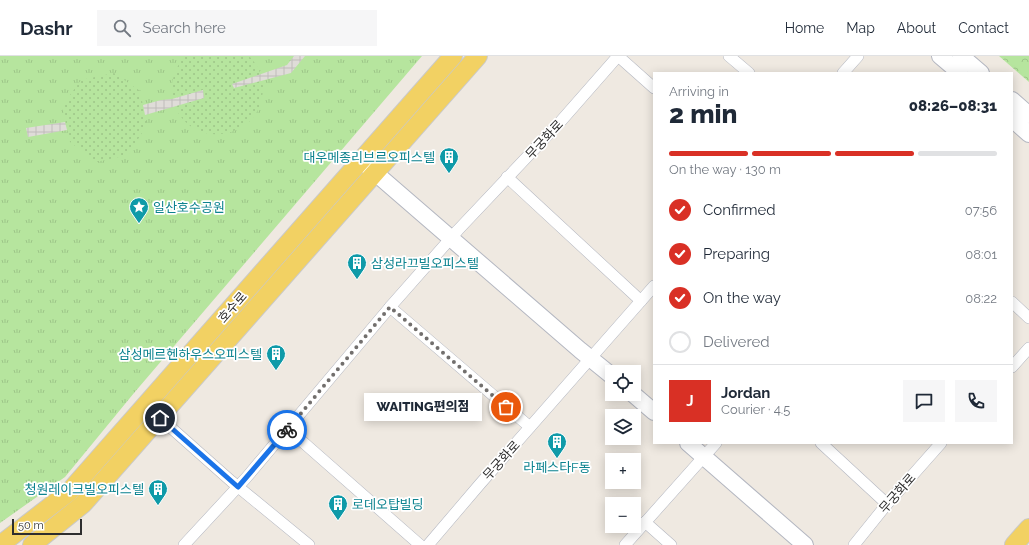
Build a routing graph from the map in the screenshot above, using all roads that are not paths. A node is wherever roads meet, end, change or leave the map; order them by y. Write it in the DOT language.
graph roads {
  1 [pos="453,56"];
  2 [pos="478,56"];
  3 [pos="618,56"];
  4 [pos="729,56"];
  5 [pos="858,56"];
  6 [pos="940,56"];
  7 [pos="961,56"];
  8 [pos="747,72"];
  9 [pos="844,72"];
  10 [pos="959,72"];
  11 [pos="980,72"];
  12 [pos="653,87"];
  13 [pos="1013,101"];
  14 [pos="1029,115"];
  15 [pos="1013,121"];
  16 [pos="1029,134"];
  17 [pos="368,166"];
  18 [pos="507,177"];
  19 [pos="451,237"];
  20 [pos="653,287"];
  21 [pos="641,301"];
  22 [pos="1013,303"];
  23 [pos="390,307"];
  24 [pos="1029,318"];
  25 [pos="1029,348"];
  26 [pos="590,358"];
  27 [pos="1013,366"];
  28 [pos="605,370"];
  29 [pos="641,400"];
  30 [pos="653,411"];
  31 [pos="160,418"];
  32 [pos="530,427"];
  33 [pos="288,429"];
  34 [pos="689,444"];
  35 [pos="715,444"];
  36 [pos="822,444"];
  37 [pos="940,444"];
  38 [pos="704,458"];
  39 [pos="238,487"];
  40 [pos="887,504"];
  41 [pos="645,522"];
  42 [pos="1029,528"];
  43 [pos="0,545"];
  44 [pos="32,545"];
  45 [pos="184,545"];
  46 [pos="308,545"];
  47 [pos="420,545"];
  48 [pos="428,545"];
  49 [pos="625,545"];
  50 [pos="671,545"];
  51 [pos="805,545"];
  52 [pos="854,545"];
  53 [pos="1014,545"];
  1 -- 17 [label="main road, 호수로"];
  2 -- 17 [label="main road, 호수로"];
  3 -- 12 [label="street"];
  3 -- 18 [label="street, 무궁화로"];
  4 -- 8 [label="street"];
  5 -- 9 [label="street"];
  6 -- 10 [label="main road"];
  7 -- 11 [label="main road"];
  13 -- 14 [label="main road"];
  15 -- 16 [label="main road"];
  17 -- 19 [label="main road"];
  17 -- 31 [label="main road, 호수로"];
  17 -- 43 [label="main road, 호수로"];
  18 -- 19 [label="street, 무궁화로"];
  18 -- 21 [label="street"];
  19 -- 23 [label="street, 무궁화로"];
  19 -- 26 [label="main road"];
  20 -- 21 [label="street, 무궁화로"];
  21 -- 26 [label="street, 무궁화로"];
  22 -- 24 [label="street"];
  23 -- 32 [label="street"];
  23 -- 33 [label="street, 무궁화로"];
  25 -- 27 [label="street"];
  26 -- 28 [label="main road"];
  26 -- 32 [label="street, 무궁화로"];
  29 -- 30 [label="main road"];
  31 -- 39 [label="street"];
  31 -- 44 [label="main road, 호수로"];
  32 -- 48 [label="street, 무궁화로"];
  33 -- 39 [label="street, 무궁화로"];
  33 -- 47 [label="street"];
  34 -- 38 [label="main road"];
  35 -- 38 [label="street"];
  36 -- 40 [label="street"];
  37 -- 40 [label="street, 무궁화로"];
  38 -- 41 [label="street"];
  38 -- 51 [label="main road"];
  39 -- 45 [label="street, 무궁화로"];
  39 -- 46 [label="street"];
  40 -- 52 [label="street, 무궁화로"];
  41 -- 49 [label="street"];
  41 -- 50 [label="street"];
  42 -- 53 [label="main road"];
}
